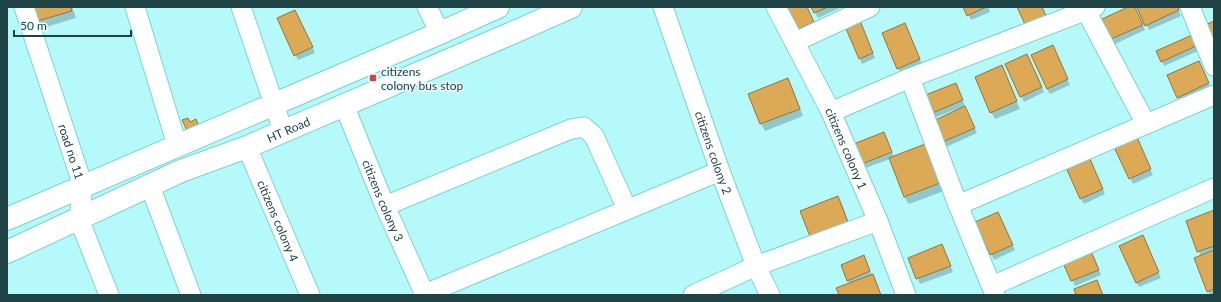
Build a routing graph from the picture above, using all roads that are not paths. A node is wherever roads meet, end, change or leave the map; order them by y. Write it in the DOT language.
graph roads {
  1 [pos="24,7"];
  2 [pos="135,7"];
  3 [pos="427,7"];
  4 [pos="498,7"];
  5 [pos="570,7"];
  6 [pos="663,7"];
  7 [pos="776,7"];
  8 [pos="870,7"];
  9 [pos="1190,7"];
  10 [pos="1088,8"];
  11 [pos="247,9"];
  12 [pos="440,33"];
  13 [pos="795,42"];
  14 [pos="1214,66"];
  15 [pos="910,78"];
  16 [pos="1214,95"];
  17 [pos="274,104"];
  18 [pos="344,105"];
  19 [pos="831,112"];
  20 [pos="1146,124"];
  21 [pos="283,132"];
  22 [pos="178,145"];
  23 [pos="247,147"];
  24 [pos="720,171"];
  25 [pos="83,186"];
  26 [pos="150,186"];
  27 [pos="1214,188"];
  28 [pos="958,205"];
  29 [pos="385,206"];
  30 [pos="627,209"];
  31 [pos="7,219"];
  32 [pos="79,219"];
  33 [pos="878,221"];
  34 [pos="7,252"];
  35 [pos="756,266"];
  36 [pos="993,290"];
  37 [pos="425,294"];
  38 [pos="109,295"];
  39 [pos="191,295"];
  40 [pos="310,295"];
  41 [pos="693,295"];
  42 [pos="770,295"];
  43 [pos="906,295"];
  1 -- 25 [label="street, road no 11"];
  2 -- 22 [label="street"];
  3 -- 12 [label="street"];
  4 -- 12 [label="street"];
  5 -- 18 [label="street, HT Road"];
  6 -- 24 [label="street, citizens colony 2"];
  7 -- 13 [label="street, citizens colony 1"];
  8 -- 13 [label="street"];
  9 -- 14 [label="street"];
  10 -- 15 [label="street"];
  10 -- 20 [label="street"];
  11 -- 17 [label="street"];
  12 -- 17 [label="street"];
  13 -- 19 [label="street, citizens colony 1"];
  15 -- 19 [label="street"];
  15 -- 28 [label="street"];
  16 -- 20 [label="street"];
  17 -- 21 [label="street"];
  17 -- 22 [label="street"];
  18 -- 21 [label="street, HT Road"];
  18 -- 29 [label="street, citizens colony 3"];
  19 -- 33 [label="street, citizens colony 1"];
  20 -- 28 [label="street"];
  21 -- 23 [label="street, HT Road"];
  22 -- 25 [label="street"];
  23 -- 26 [label="street, HT Road"];
  23 -- 40 [label="street, citizens colony 4"];
  24 -- 30 [label="street"];
  24 -- 35 [label="street, citizens colony 2"];
  25 -- 31 [label="street"];
  25 -- 32 [label="street, road no 11"];
  26 -- 32 [label="street, HT Road"];
  26 -- 39 [label="street"];
  27 -- 36 [label="street"];
  28 -- 36 [label="street"];
  29 -- 30 [label="street"];
  29 -- 37 [label="street, citizens colony 3"];
  30 -- 37 [label="street"];
  32 -- 34 [label="street, HT Road"];
  32 -- 38 [label="street, road no 11"];
  33 -- 35 [label="street"];
  33 -- 43 [label="street, citizens colony 1"];
  35 -- 41 [label="street"];
  35 -- 42 [label="street, citizens colony 2"];
}
